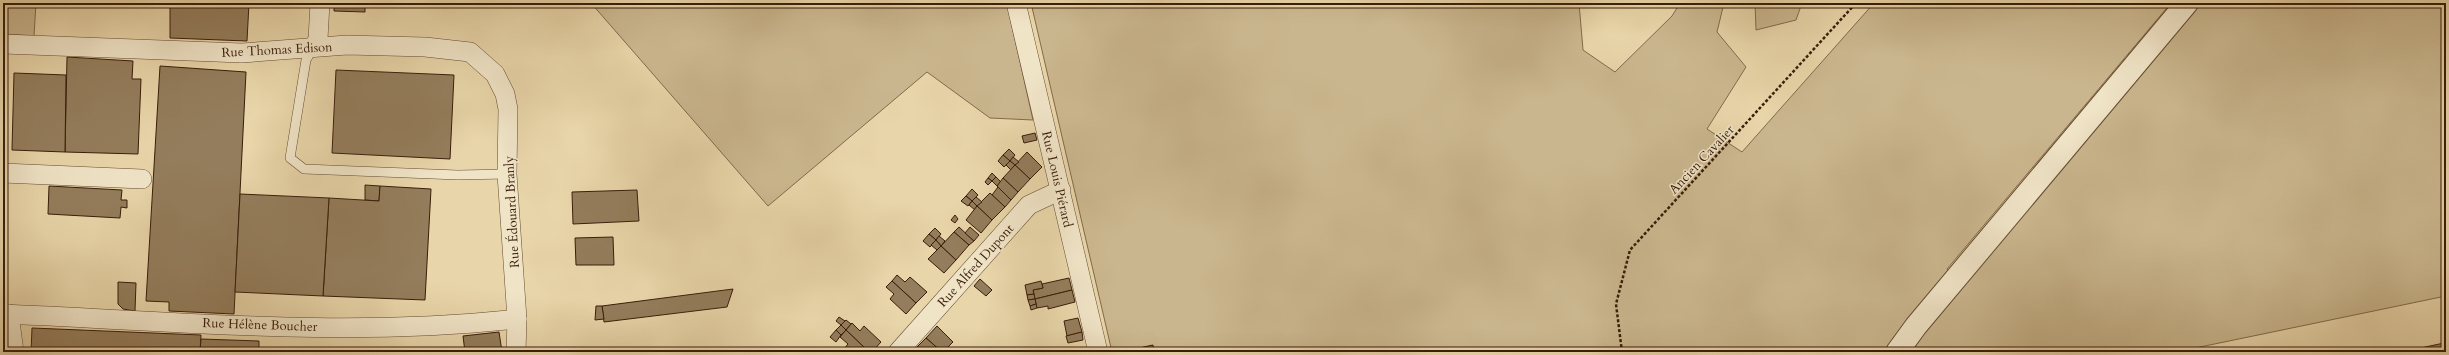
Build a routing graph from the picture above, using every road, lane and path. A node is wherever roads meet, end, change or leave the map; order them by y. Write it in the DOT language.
graph roads {
  1 [pos="320,3"];
  2 [pos="1856,3"];
  3 [pos="2187,3"];
  4 [pos="1017,7"];
  5 [pos="3,44"];
  6 [pos="314,47"];
  7 [pos="495,74"];
  8 [pos="3,173"];
  9 [pos="507,174"];
  10 [pos="142,179"];
  11 [pos="1061,190"];
  12 [pos="6,314"];
  13 [pos="517,319"];
  14 [pos="14,352"];
  15 [pos="516,352"];
  16 [pos="898,352"];
  17 [pos="1098,352"];
  18 [pos="1622,352"];
  19 [pos="1898,352"];
  1 -- 6 [label="street"];
  2 -- 18 [label="path, Ancien Cavalier"];
  3 -- 19 [label="street"];
  4 -- 11 [label="street, Rue Louis Piérard"];
  5 -- 6 [label="street, Rue Thomas Edison"];
  6 -- 7 [label="street, Rue Thomas Edison"];
  6 -- 9 [label="lane"];
  7 -- 9 [label="street, Rue Édouard Branly"];
  8 -- 10 [label="street"];
  9 -- 13 [label="street, Rue Édouard Branly"];
  11 -- 16 [label="street, Rue Alfred Dupont"];
  11 -- 17 [label="street, Rue Louis Piérard"];
  12 -- 13 [label="street, Rue Hélène Boucher"];
  12 -- 14 [label="street"];
  13 -- 15 [label="street, Rue Édouard Branly"];
}
